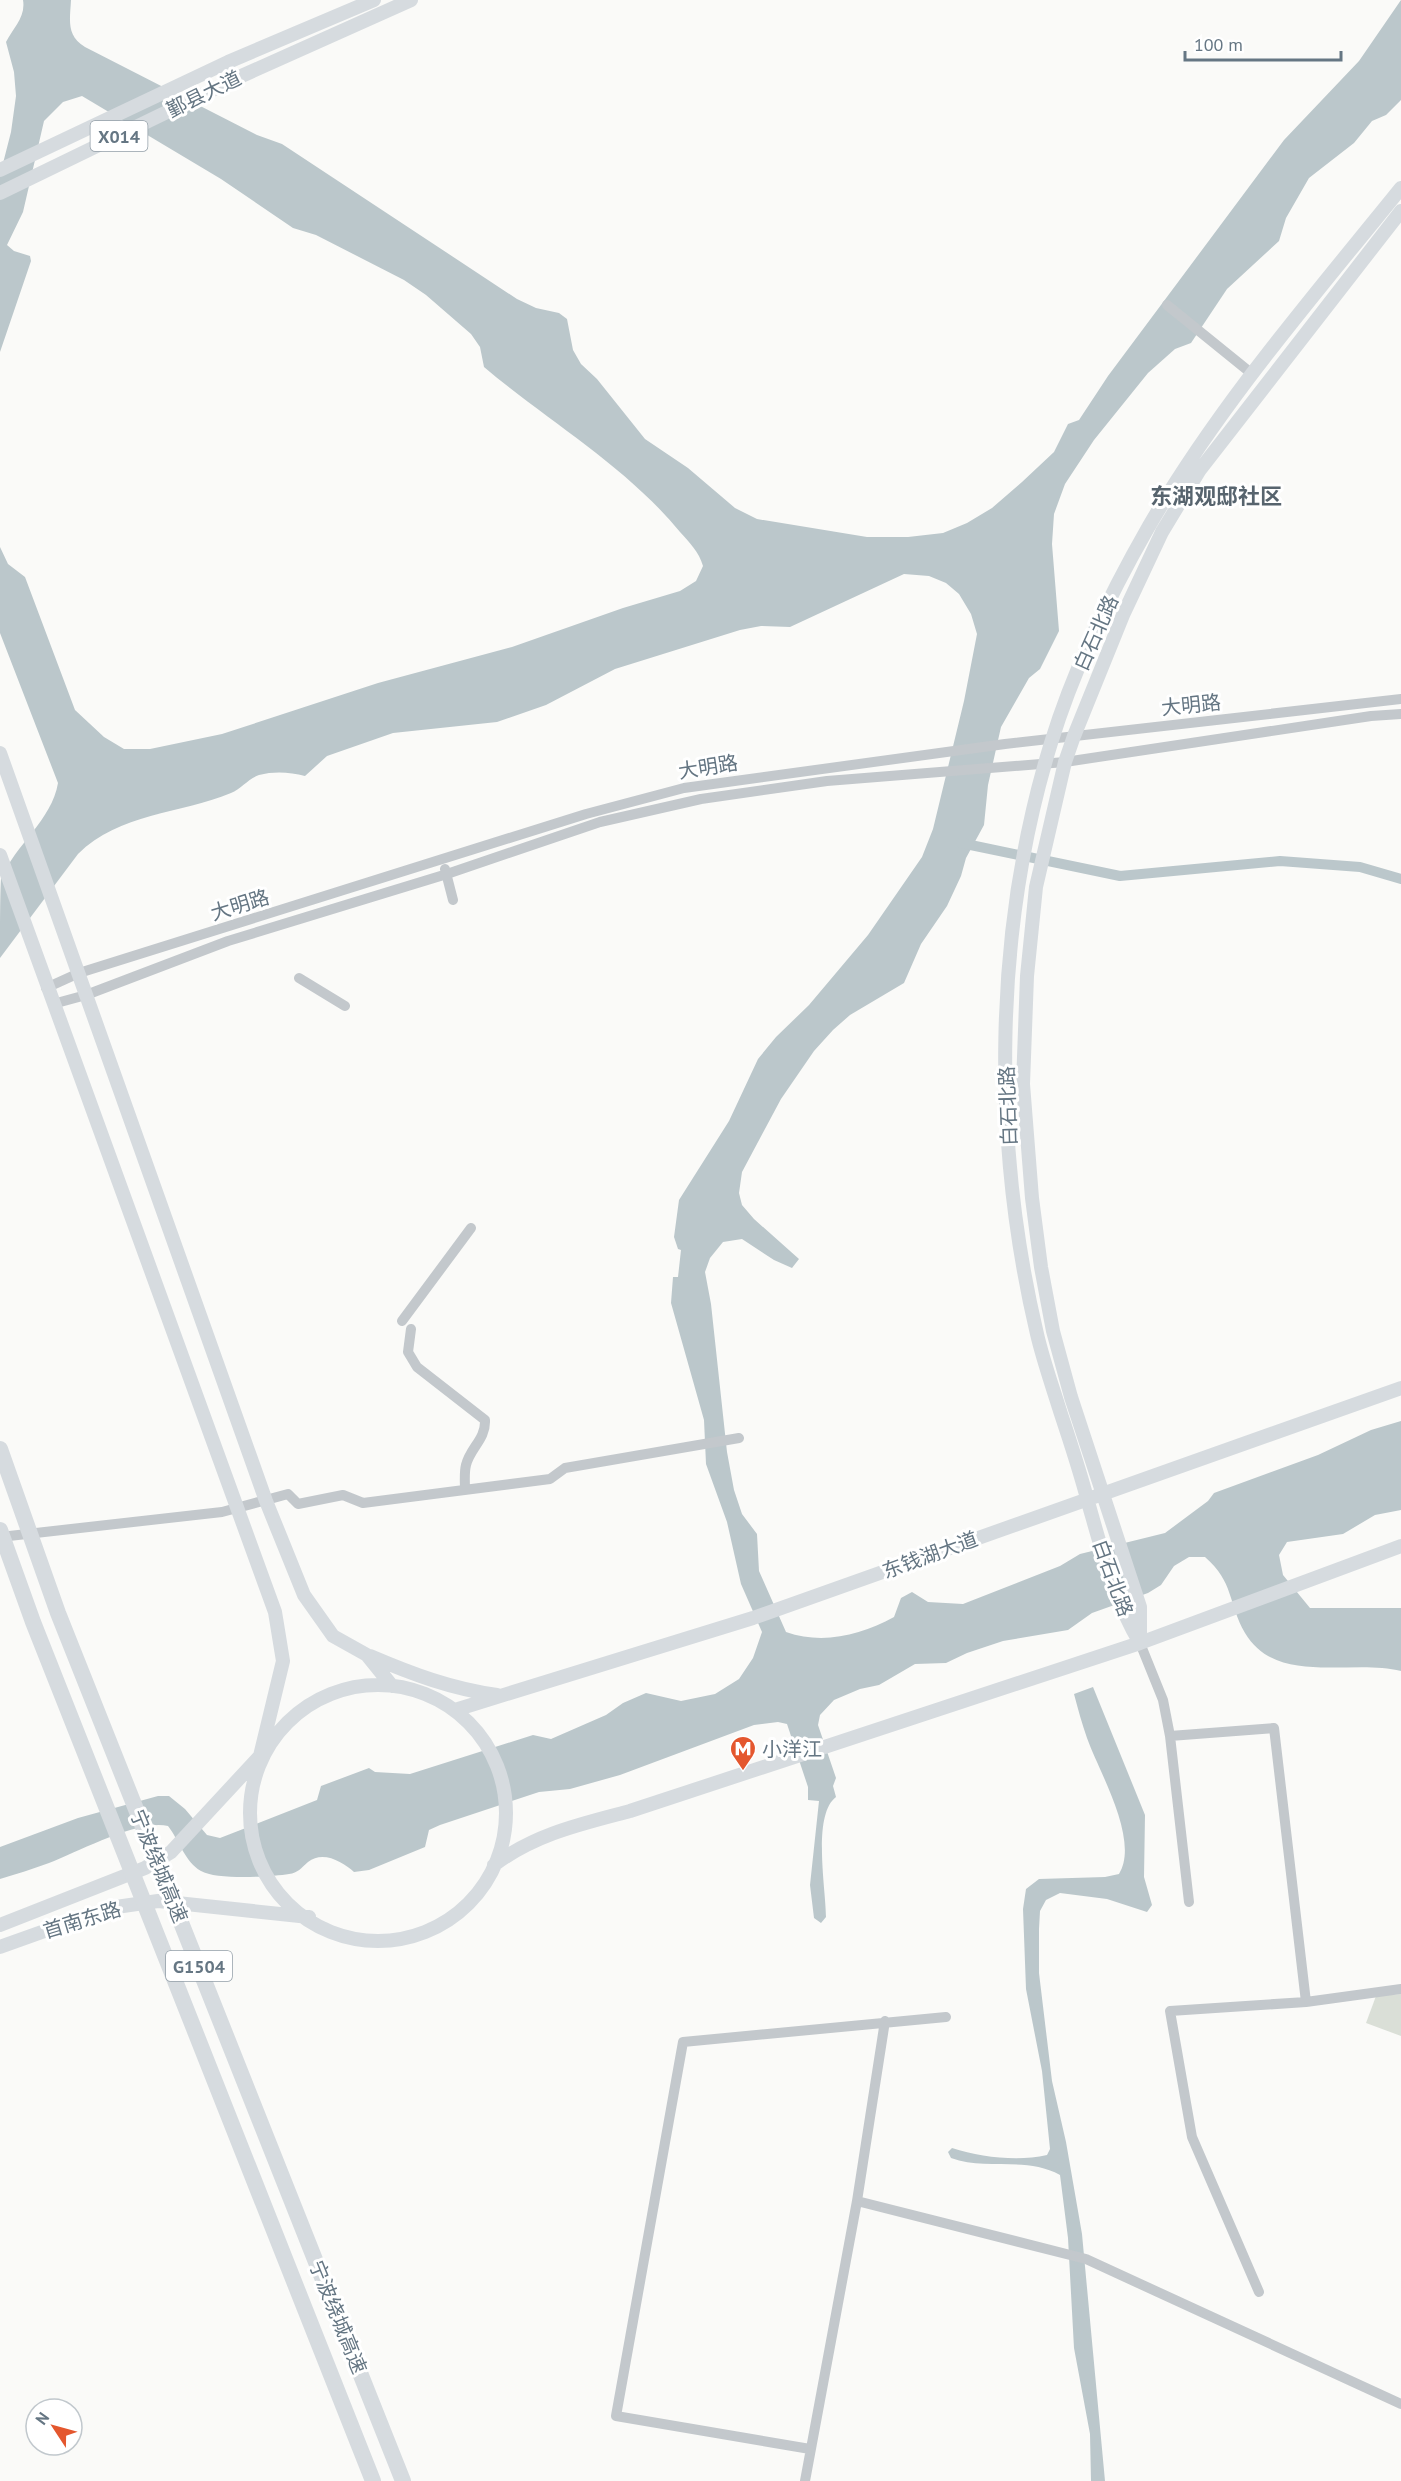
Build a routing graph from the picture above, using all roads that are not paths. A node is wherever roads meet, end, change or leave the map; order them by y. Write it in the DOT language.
graph roads {
  1 [pos="374,0"];
  2 [pos="411,0"];
  3 [pos="0,170"];
  4 [pos="1401,188"];
  5 [pos="0,193"];
  6 [pos="1401,211"];
  7 [pos="1167,305"];
  8 [pos="1251,374"];
  9 [pos="1401,699"];
  10 [pos="1401,714"];
  11 [pos="1074,736"];
  12 [pos="1052,738"];
  13 [pos="0,753"];
  14 [pos="1045,762"];
  15 [pos="1065,762"];
  16 [pos="0,855"];
  17 [pos="443,861"];
  18 [pos="447,874"];
  19 [pos="453,900"];
  20 [pos="80,973"];
  21 [pos="299,978"];
  22 [pos="46,988"];
  23 [pos="86,995"];
  24 [pos="53,1004"];
  25 [pos="345,1006"];
  26 [pos="471,1228"];
  27 [pos="402,1321"];
  28 [pos="411,1329"];
  29 [pos="1401,1388"];
  30 [pos="739,1438"];
  31 [pos="0,1449"];
  32 [pos="465,1490"];
  33 [pos="1103,1493"];
  34 [pos="1088,1499"];
  35 [pos="266,1501"];
  36 [pos="236,1509"];
  37 [pos="0,1530"];
  38 [pos="0,1537"];
  39 [pos="1401,1546"];
  40 [pos="1140,1643"];
  41 [pos="367,1655"];
  42 [pos="392,1686"];
  43 [pos="505,1695"];
  44 [pos="455,1710"];
  45 [pos="1170,1736"];
  46 [pos="260,1756"];
  47 [pos="494,1865"];
  48 [pos="1189,1902"];
  49 [pos="309,1917"];
  50 [pos="0,1925"];
  51 [pos="0,1947"];
  52 [pos="1401,1989"];
  53 [pos="1306,2002"];
  54 [pos="946,2016"];
  55 [pos="885,2021"];
  56 [pos="857,2201"];
  57 [pos="1259,2292"];
  58 [pos="1401,2404"];
  59 [pos="810,2449"];
  60 [pos="374,2481"];
  61 [pos="403,2481"];
  62 [pos="805,2481"];
  1 -- 3 [label="main road, 鄞县大道 / X014"];
  2 -- 5 [label="main road, 鄞县大道 / X014"];
  4 -- 8 [label="main road, 白石北路"];
  6 -- 11 [label="main road, 白石北路"];
  7 -- 8 [label="street"];
  8 -- 12 [label="main road, 白石北路"];
  9 -- 11 [label="street, 大明路"];
  10 -- 15 [label="street, 大明路"];
  11 -- 12 [label="street, 大明路"];
  11 -- 15 [label="main road, 白石北路"];
  12 -- 14 [label="main road, 白石北路"];
  12 -- 17 [label="street, 大明路"];
  13 -- 20 [label="main road"];
  14 -- 15 [label="street, 大明路"];
  14 -- 18 [label="street, 大明路"];
  14 -- 34 [label="main road, 白石北路"];
  15 -- 33 [label="main road, 白石北路"];
  16 -- 22 [label="main road"];
  17 -- 18 [label="street"];
  17 -- 20 [label="street, 大明路"];
  18 -- 19 [label="street"];
  18 -- 23 [label="street, 大明路"];
  20 -- 22 [label="street, 大明路"];
  20 -- 23 [label="main road"];
  21 -- 25 [label="street"];
  22 -- 24 [label="main road"];
  23 -- 24 [label="street, 大明路"];
  23 -- 35 [label="main road"];
  24 -- 36 [label="main road"];
  26 -- 27 [label="street"];
  28 -- 32 [label="street"];
  29 -- 33 [label="main road, 东钱湖大道"];
  30 -- 32 [label="street"];
  31 -- 61 [label="highway, 宁波绕城高速 / G1504"];
  32 -- 35 [label="street"];
  33 -- 34 [label="main road, 东钱湖大道"];
  33 -- 40 [label="main road, 白石北路"];
  34 -- 40 [label="main road, 白石北路"];
  34 -- 43 [label="main road, 东钱湖大道"];
  35 -- 36 [label="street"];
  35 -- 41 [label="main road"];
  36 -- 38 [label="street"];
  36 -- 46 [label="main road"];
  37 -- 60 [label="highway, 宁波绕城高速 / G1504"];
  39 -- 40 [label="main road"];
  40 -- 45 [label="street"];
  40 -- 47 [label="main road"];
  41 -- 42 [label="main road"];
  41 -- 43 [label="main road"];
  42 -- 44 [label="main road, 首南东路"];
  42 -- 46 [label="main road, 首南东路"];
  43 -- 44 [label="main road, 东钱湖大道"];
  44 -- 47 [label="main road, 首南东路"];
  45 -- 48 [label="street"];
  45 -- 53 [label="street"];
  46 -- 49 [label="main road"];
  46 -- 50 [label="main road, 首南东路"];
  47 -- 49 [label="main road"];
  49 -- 51 [label="main road, 首南东路"];
  52 -- 53 [label="street"];
  53 -- 57 [label="street"];
  54 -- 55 [label="street"];
  55 -- 56 [label="street"];
  55 -- 59 [label="street"];
  56 -- 58 [label="street"];
  56 -- 59 [label="street"];
  59 -- 62 [label="street"];
}
